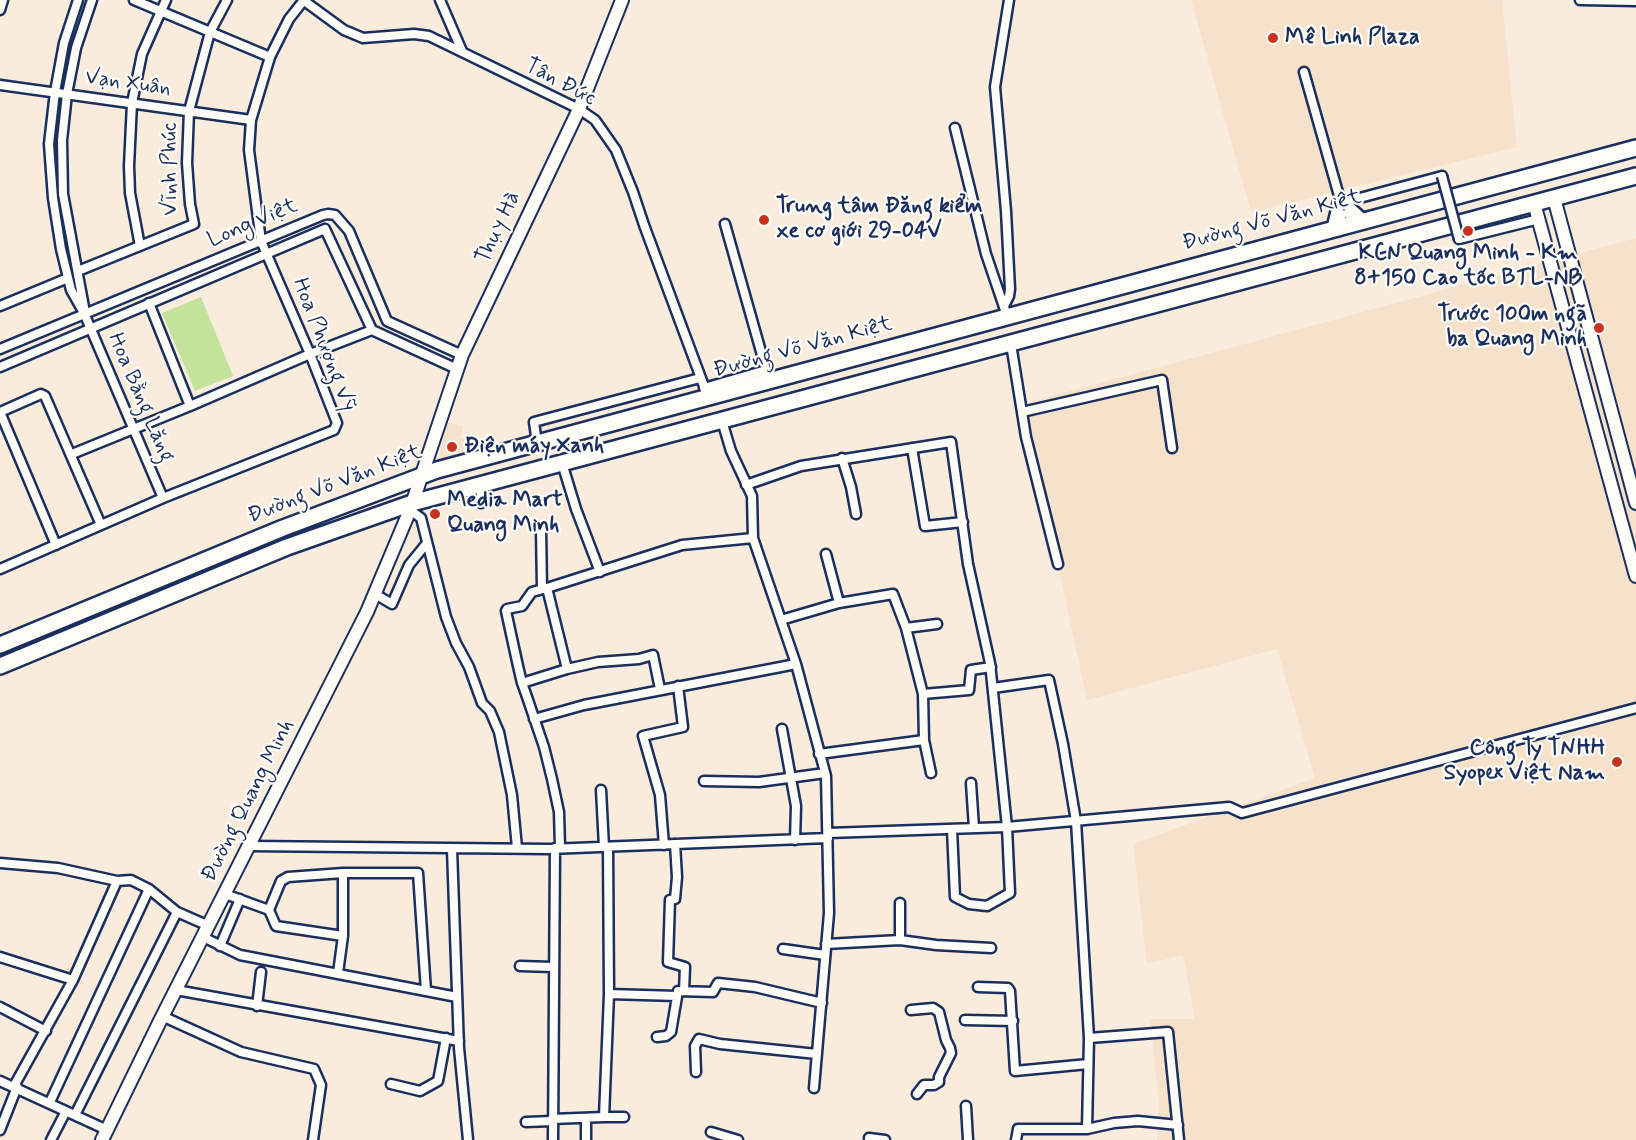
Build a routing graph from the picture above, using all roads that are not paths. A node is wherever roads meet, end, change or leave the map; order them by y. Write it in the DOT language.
graph roads {
  1 [pos="3,0"];
  2 [pos="78,0"];
  3 [pos="92,0"];
  4 [pos="134,0"];
  5 [pos="166,0"];
  6 [pos="227,0"];
  7 [pos="304,0"];
  8 [pos="440,0"];
  9 [pos="622,0"];
  10 [pos="1009,0"];
  11 [pos="1580,0"];
  12 [pos="1593,0"];
  13 [pos="1636,1"];
  14 [pos="0,10"];
  15 [pos="159,11"];
  16 [pos="210,32"];
  17 [pos="462,52"];
  18 [pos="270,57"];
  19 [pos="1304,72"];
  20 [pos="0,85"];
  21 [pos="55,92"];
  22 [pos="67,94"];
  23 [pos="132,103"];
  24 [pos="579,109"];
  25 [pos="189,111"];
  26 [pos="251,120"];
  27 [pos="955,128"];
  28 [pos="1636,148"];
  29 [pos="1546,172"];
  30 [pos="1636,176"];
  31 [pos="1526,177"];
  32 [pos="1554,198"];
  33 [pos="1341,203"];
  34 [pos="1534,203"];
  35 [pos="1558,213"];
  36 [pos="335,215"];
  37 [pos="1358,218"];
  38 [pos="1539,219"];
  39 [pos="725,224"];
  40 [pos="1336,224"];
  41 [pos="325,229"];
  42 [pos="261,241"];
  43 [pos="140,246"];
  44 [pos="266,253"];
  45 [pos="78,271"];
  46 [pos="68,278"];
  47 [pos="149,303"];
  48 [pos="0,306"];
  49 [pos="1005,311"];
  50 [pos="84,313"];
  51 [pos="90,328"];
  52 [pos="372,330"];
  53 [pos="1011,344"];
  54 [pos="0,349"];
  55 [pos="310,354"];
  56 [pos="462,355"];
  57 [pos="0,367"];
  58 [pos="457,369"];
  59 [pos="767,375"];
  60 [pos="700,378"];
  61 [pos="706,392"];
  62 [pos="190,406"];
  63 [pos="0,412"];
  64 [pos="1022,412"];
  65 [pos="722,421"];
  66 [pos="133,429"];
  67 [pos="537,443"];
  68 [pos="912,448"];
  69 [pos="1172,448"];
  70 [pos="72,454"];
  71 [pos="842,458"];
  72 [pos="562,463"];
  73 [pos="421,476"];
  74 [pos="481,485"];
  75 [pos="746,485"];
  76 [pos="163,498"];
  77 [pos="481,503"];
  78 [pos="1636,503"];
  79 [pos="411,507"];
  80 [pos="856,514"];
  81 [pos="963,522"];
  82 [pos="101,525"];
  83 [pos="541,529"];
  84 [pos="753,538"];
  85 [pos="427,543"];
  86 [pos="56,544"];
  87 [pos="826,554"];
  88 [pos="1058,564"];
  89 [pos="0,569"];
  90 [pos="600,572"];
  91 [pos="1636,576"];
  92 [pos="544,588"];
  93 [pos="375,594"];
  94 [pos="839,603"];
  95 [pos="782,620"];
  96 [pos="937,624"];
  97 [pos="906,628"];
  98 [pos="0,645"];
  99 [pos="796,664"];
  100 [pos="0,666"];
  101 [pos="991,667"];
  102 [pos="567,669"];
  103 [pos="522,682"];
  104 [pos="678,686"];
  105 [pos="993,688"];
  106 [pos="660,689"];
  107 [pos="923,694"];
  108 [pos="1636,708"];
  109 [pos="534,719"];
  110 [pos="782,729"];
  111 [pos="924,740"];
  112 [pos="819,754"];
  113 [pos="825,773"];
  114 [pos="931,774"];
  115 [pos="792,779"];
  116 [pos="704,781"];
  117 [pos="971,783"];
  118 [pos="601,790"];
  119 [pos="1076,821"];
  120 [pos="1008,827"];
  121 [pos="974,828"];
  122 [pos="952,829"];
  123 [pos="828,836"];
  124 [pos="795,840"];
  125 [pos="675,844"];
  126 [pos="664,845"];
  127 [pos="249,846"];
  128 [pos="606,847"];
  129 [pos="558,848"];
  130 [pos="452,849"];
  131 [pos="517,849"];
  132 [pos="0,863"];
  133 [pos="343,873"];
  134 [pos="117,881"];
  135 [pos="149,889"];
  136 [pos="225,894"];
  137 [pos="240,899"];
  138 [pos="900,903"];
  139 [pos="269,910"];
  140 [pos="177,912"];
  141 [pos="206,932"];
  142 [pos="343,936"];
  143 [pos="900,940"];
  144 [pos="826,945"];
  145 [pos="220,946"];
  146 [pos="991,948"];
  147 [pos="783,949"];
  148 [pos="825,955"];
  149 [pos="0,957"];
  150 [pos="520,966"];
  151 [pos="553,967"];
  152 [pos="261,972"];
  153 [pos="338,973"];
  154 [pos="73,980"];
  155 [pos="978,987"];
  156 [pos="176,990"];
  157 [pos="426,991"];
  158 [pos="680,993"];
  159 [pos="609,994"];
  160 [pos="457,997"];
  161 [pos="822,1003"];
  162 [pos="257,1006"];
  163 [pos="0,1007"];
  164 [pos="911,1010"];
  165 [pos="162,1016"];
  166 [pos="965,1020"];
  167 [pos="1013,1021"];
  168 [pos="46,1031"];
  169 [pos="657,1037"];
  170 [pos="446,1038"];
  171 [pos="1089,1038"];
  172 [pos="459,1041"];
  173 [pos="817,1054"];
  174 [pos="1088,1064"];
  175 [pos="696,1072"];
  176 [pos="0,1080"];
  177 [pos="391,1084"];
  178 [pos="16,1087"];
  179 [pos="814,1088"];
  180 [pos="917,1094"];
  181 [pos="50,1102"];
  182 [pos="966,1106"];
  183 [pos="66,1111"];
  184 [pos="75,1115"];
  185 [pos="604,1117"];
  186 [pos="586,1118"];
  187 [pos="624,1118"];
  188 [pos="552,1120"];
  189 [pos="526,1122"];
  190 [pos="1178,1125"];
  191 [pos="1087,1129"];
  192 [pos="0,1130"];
  193 [pos="1069,1130"];
  194 [pos="711,1132"];
  195 [pos="105,1135"];
  196 [pos="869,1138"];
  197 [pos="51,1140"];
  198 [pos="313,1140"];
  199 [pos="468,1140"];
  200 [pos="553,1140"];
  201 [pos="586,1140"];
  202 [pos="738,1140"];
  203 [pos="885,1140"];
  204 [pos="968,1140"];
  205 [pos="1016,1140"];
  206 [pos="1068,1140"];
  207 [pos="1179,1140"];
  1 -- 14 [label="street"];
  2 -- 21 [label="street, Hoa Bằng Lăng"];
  3 -- 22 [label="street, Hoa Bằng Lăng"];
  4 -- 15 [label="street"];
  5 -- 15 [label="street"];
  6 -- 16 [label="street, Vĩnh Phúc"];
  7 -- 17 [label="street, Tân Đức"];
  7 -- 18 [label="street, Hoa Phượng Vỹ"];
  8 -- 17 [label="street"];
  9 -- 24 [label="street, Thụy Hà"];
  10 -- 49 [label="street"];
  11 -- 12 [label="street"];
  12 -- 13 [label="street"];
  15 -- 16 [label="street"];
  15 -- 23 [label="street"];
  16 -- 18 [label="street"];
  16 -- 25 [label="street, Vĩnh Phúc"];
  17 -- 24 [label="street, Tân Đức"];
  18 -- 26 [label="street, Hoa Phượng Vỹ"];
  19 -- 33 [label="street"];
  20 -- 21 [label="street, Vạn Xuân"];
  21 -- 22 [label="street, Vạn Xuân"];
  21 -- 46 [label="street, Hoa Bằng Lăng"];
  22 -- 23 [label="street, Vạn Xuân"];
  22 -- 45 [label="street, Hoa Bằng Lăng"];
  23 -- 25 [label="street, Vạn Xuân"];
  23 -- 43 [label="street"];
  24 -- 56 [label="street, Thụy Hà"];
  24 -- 60 [label="street, Tân Đức"];
  25 -- 26 [label="street, Vạn Xuân"];
  25 -- 43 [label="street, Vĩnh Phúc"];
  26 -- 42 [label="street, Hoa Phượng Vỹ"];
  27 -- 49 [label="street"];
  28 -- 29 [label="highway, Đường Võ Văn Kiệt"];
  29 -- 31 [label="highway, Đường Võ Văn Kiệt"];
  29 -- 32 [label="highway"];
  30 -- 32 [label="highway, Đường Võ Văn Kiệt"];
  31 -- 34 [label="highway"];
  31 -- 37 [label="highway, Đường Võ Văn Kiệt"];
  32 -- 34 [label="highway, Đường Võ Văn Kiệt"];
  32 -- 35 [label="street"];
  33 -- 37 [label="highway"];
  33 -- 38 [label="street, bridge"];
  33 -- 40 [label="highway"];
  34 -- 38 [label="street"];
  34 -- 53 [label="highway, Đường Võ Văn Kiệt"];
  35 -- 38 [label="street"];
  35 -- 78 [label="street"];
  36 -- 41 [label="street"];
  36 -- 42 [label="street, Long Việt"];
  36 -- 56 [label="street, Long Việt"];
  37 -- 40 [label="highway, Đường Võ Văn Kiệt"];
  38 -- 91 [label="street"];
  39 -- 59 [label="street"];
  40 -- 49 [label="highway, Đường Võ Văn Kiệt"];
  41 -- 44 [label="street, Long Việt"];
  41 -- 52 [label="street, Long Việt"];
  42 -- 44 [label="street, Hoa Phượng Vỹ"];
  42 -- 50 [label="street, Long Việt"];
  43 -- 45 [label="street, Vĩnh Phúc"];
  44 -- 47 [label="street, Long Việt"];
  44 -- 55 [label="street, Hoa Phượng Vỹ"];
  45 -- 50 [label="street, Hoa Bằng Lăng"];
  46 -- 48 [label="street"];
  46 -- 50 [label="street, Hoa Bằng Lăng"];
  47 -- 51 [label="street, Long Việt"];
  47 -- 62 [label="street"];
  49 -- 59 [label="highway, Đường Võ Văn Kiệt"];
  50 -- 51 [label="street, Hoa Bằng Lăng"];
  50 -- 54 [label="street, Long Việt"];
  51 -- 57 [label="street, Long Việt"];
  51 -- 66 [label="street, Hoa Bằng Lăng"];
  52 -- 55 [label="street"];
  52 -- 58 [label="street"];
  53 -- 64 [label="street"];
  53 -- 65 [label="highway, Đường Võ Văn Kiệt"];
  55 -- 62 [label="street"];
  55 -- 76 [label="street, Hoa Phượng Vỹ"];
  56 -- 58 [label="street, Thụy Hà"];
  58 -- 73 [label="street, Thụy Hà"];
  59 -- 61 [label="highway, Đường Võ Văn Kiệt"];
  60 -- 61 [label="street, Tân Đức"];
  60 -- 67 [label="street"];
  61 -- 67 [label="highway, Đường Võ Văn Kiệt"];
  62 -- 66 [label="street"];
  63 -- 70 [label="street"];
  63 -- 86 [label="street"];
  64 -- 69 [label="street"];
  64 -- 88 [label="street"];
  65 -- 72 [label="highway, Đường Võ Văn Kiệt"];
  65 -- 75 [label="street"];
  66 -- 70 [label="street"];
  66 -- 76 [label="street, Hoa Bằng Lăng"];
  67 -- 73 [label="highway, Đường Võ Văn Kiệt"];
  68 -- 71 [label="street"];
  68 -- 81 [label="street"];
  68 -- 81 [label="street"];
  70 -- 82 [label="street"];
  71 -- 75 [label="street"];
  71 -- 80 [label="street"];
  72 -- 74 [label="highway, Đường Võ Văn Kiệt"];
  72 -- 90 [label="street"];
  73 -- 79 [label="street, Đường Quang Minh"];
  73 -- 98 [label="highway, Đường Võ Văn Kiệt"];
  74 -- 77 [label="street"];
  74 -- 79 [label="highway, Đường Võ Văn Kiệt"];
  75 -- 84 [label="street"];
  76 -- 82 [label="street, Hoa Phượng Vỹ"];
  79 -- 85 [label="street"];
  79 -- 93 [label="street, Đường Quang Minh"];
  79 -- 100 [label="highway, Đường Võ Văn Kiệt"];
  81 -- 101 [label="street"];
  82 -- 86 [label="street, Hoa Phượng Vỹ"];
  83 -- 92 [label="street"];
  84 -- 90 [label="street"];
  84 -- 95 [label="street"];
  85 -- 93 [label="street"];
  85 -- 131 [label="street"];
  86 -- 89 [label="street, Hoa Phượng Vỹ"];
  87 -- 94 [label="street"];
  90 -- 92 [label="street"];
  92 -- 102 [label="street"];
  92 -- 103 [label="street"];
  93 -- 127 [label="street, Đường Quang Minh"];
  94 -- 95 [label="street"];
  94 -- 97 [label="street"];
  95 -- 99 [label="street"];
  96 -- 97 [label="street"];
  97 -- 107 [label="street"];
  99 -- 104 [label="street"];
  99 -- 112 [label="street"];
  101 -- 105 [label="street"];
  101 -- 107 [label="street"];
  102 -- 103 [label="street"];
  102 -- 106 [label="street"];
  103 -- 109 [label="street"];
  104 -- 106 [label="street"];
  104 -- 126 [label="street"];
  105 -- 119 [label="street"];
  105 -- 120 [label="street"];
  106 -- 109 [label="street"];
  107 -- 111 [label="street"];
  108 -- 119 [label="street"];
  109 -- 129 [label="street"];
  110 -- 115 [label="street"];
  111 -- 112 [label="street"];
  111 -- 114 [label="street"];
  112 -- 113 [label="street"];
  113 -- 115 [label="street"];
  113 -- 123 [label="street"];
  115 -- 116 [label="street"];
  115 -- 124 [label="street"];
  117 -- 121 [label="street"];
  118 -- 128 [label="street"];
  119 -- 120 [label="street"];
  119 -- 171 [label="street"];
  120 -- 121 [label="street"];
  120 -- 122 [label="street"];
  121 -- 122 [label="street"];
  122 -- 123 [label="street"];
  123 -- 124 [label="street"];
  123 -- 144 [label="street"];
  124 -- 125 [label="street"];
  125 -- 126 [label="street"];
  125 -- 158 [label="street"];
  126 -- 128 [label="street"];
  127 -- 130 [label="street"];
  127 -- 136 [label="street, Đường Quang Minh"];
  128 -- 129 [label="street"];
  128 -- 159 [label="street"];
  129 -- 131 [label="street"];
  129 -- 151 [label="street"];
  130 -- 131 [label="street"];
  130 -- 160 [label="street"];
  132 -- 134 [label="street"];
  133 -- 139 [label="street"];
  133 -- 142 [label="street"];
  133 -- 157 [label="street"];
  134 -- 135 [label="street"];
  134 -- 154 [label="street"];
  135 -- 140 [label="street"];
  135 -- 181 [label="street"];
  136 -- 137 [label="street"];
  136 -- 141 [label="street, Đường Quang Minh"];
  137 -- 139 [label="street"];
  137 -- 145 [label="street"];
  138 -- 143 [label="street"];
  139 -- 142 [label="street"];
  140 -- 141 [label="street"];
  140 -- 184 [label="street"];
  141 -- 145 [label="street"];
  141 -- 156 [label="street, Đường Quang Minh"];
  142 -- 153 [label="street"];
  143 -- 144 [label="street"];
  143 -- 146 [label="street"];
  144 -- 148 [label="street"];
  145 -- 153 [label="street"];
  147 -- 148 [label="street"];
  148 -- 161 [label="street"];
  149 -- 154 [label="street"];
  150 -- 151 [label="street"];
  151 -- 188 [label="street"];
  152 -- 162 [label="street"];
  153 -- 157 [label="street"];
  154 -- 168 [label="street"];
  155 -- 167 [label="street"];
  156 -- 162 [label="street"];
  156 -- 165 [label="street, Đường Quang Minh"];
  157 -- 160 [label="street"];
  158 -- 159 [label="street"];
  158 -- 161 [label="street"];
  158 -- 169 [label="street"];
  159 -- 185 [label="street"];
  160 -- 172 [label="street"];
  161 -- 173 [label="street"];
  162 -- 170 [label="street"];
  163 -- 168 [label="street"];
  164 -- 180 [label="street"];
  165 -- 195 [label="street, Đường Quang Minh"];
  165 -- 198 [label="street"];
  166 -- 167 [label="street"];
  167 -- 174 [label="street"];
  168 -- 178 [label="street"];
  170 -- 172 [label="street"];
  170 -- 177 [label="street"];
  171 -- 174 [label="street"];
  171 -- 190 [label="street"];
  172 -- 199 [label="street"];
  173 -- 175 [label="street"];
  173 -- 179 [label="street"];
  174 -- 191 [label="street"];
  176 -- 178 [label="street"];
  178 -- 181 [label="street"];
  178 -- 192 [label="street"];
  181 -- 183 [label="street"];
  182 -- 204 [label="street"];
  183 -- 184 [label="street"];
  183 -- 197 [label="street"];
  184 -- 195 [label="street"];
  185 -- 186 [label="street"];
  185 -- 187 [label="street"];
  186 -- 188 [label="street"];
  186 -- 201 [label="street"];
  188 -- 189 [label="street"];
  188 -- 200 [label="street"];
  190 -- 191 [label="street"];
  190 -- 207 [label="street"];
  191 -- 193 [label="street"];
  193 -- 205 [label="street"];
  193 -- 206 [label="street"];
  194 -- 202 [label="street"];
  196 -- 203 [label="street"];
}
